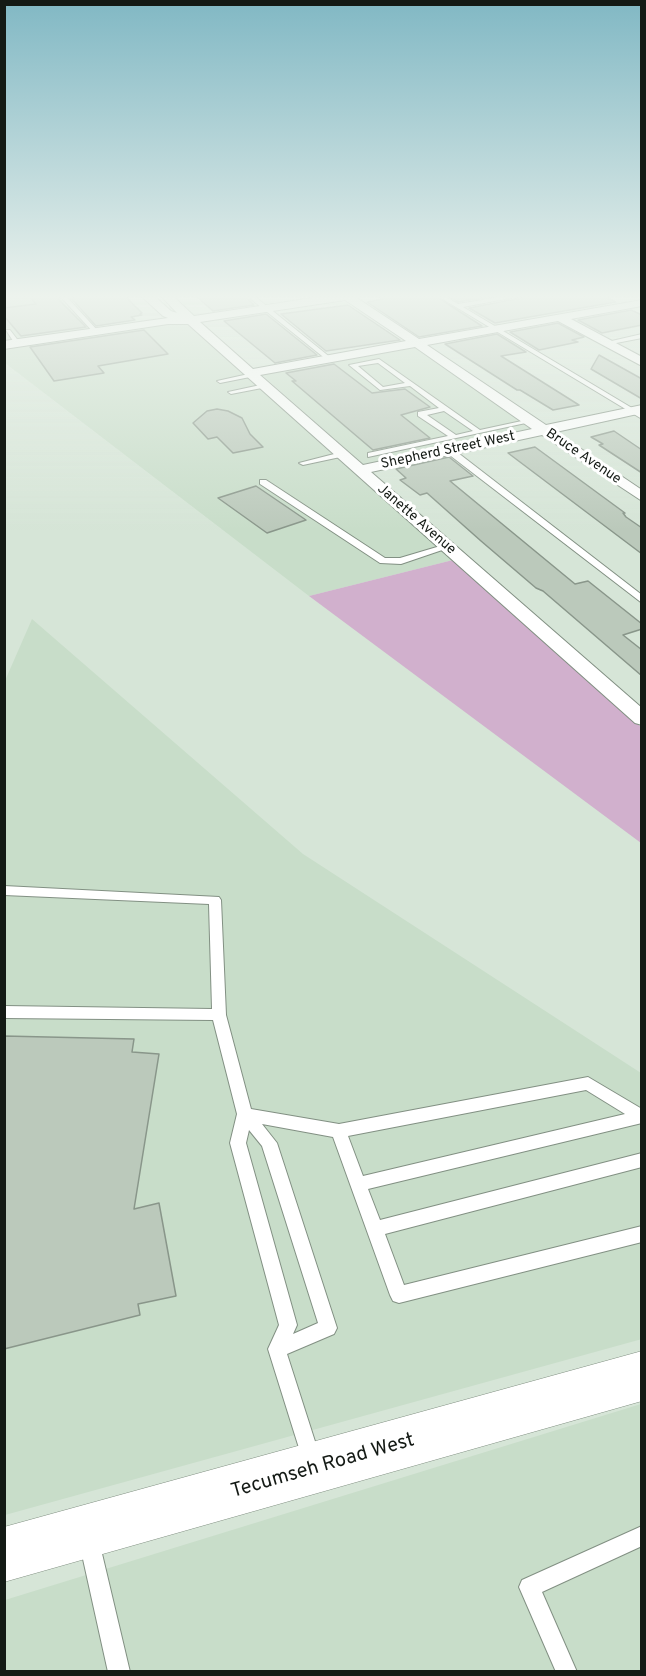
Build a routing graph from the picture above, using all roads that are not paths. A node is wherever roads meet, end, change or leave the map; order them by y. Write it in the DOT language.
graph roads {
  1 [pos="251,373"];
  2 [pos="274,373"];
  3 [pos="362,373"];
  4 [pos="396,373"];
  5 [pos="461,373"];
  6 [pos="572,373"];
  7 [pos="256,378"];
  8 [pos="220,381"];
  9 [pos="411,384"];
  10 [pos="231,392"];
  11 [pos="445,409"];
  12 [pos="638,412"];
  13 [pos="531,421"];
  14 [pos="544,430"];
  15 [pos="479,432"];
  16 [pos="450,444"];
  17 [pos="342,454"];
  18 [pos="371,455"];
  19 [pos="303,463"];
  20 [pos="360,470"];
  21 [pos="263,482"];
  22 [pos="642,497"];
  23 [pos="447,547"];
  24 [pos="642,600"];
  25 [pos="642,719"];
  26 [pos="4,890"];
  27 [pos="4,1012"];
  28 [pos="219,1015"];
  29 [pos="245,1114"];
  30 [pos="641,1117"];
  31 [pos="339,1131"];
  32 [pos="642,1160"];
  33 [pos="359,1184"];
  34 [pos="375,1229"];
  35 [pos="642,1234"];
  36 [pos="277,1349"];
  37 [pos="642,1377"];
  38 [pos="315,1469"];
  39 [pos="87,1533"];
  40 [pos="642,1536"];
  41 [pos="4,1555"];
  42 [pos="118,1671"];
  43 [pos="567,1671"];
  1 -- 7 [label="street, Janette Avenue"];
  2 -- 7 [label="street"];
  3 -- 9 [label="lane"];
  4 -- 9 [label="lane"];
  5 -- 13 [label="street, Bruce Avenue"];
  6 -- 12 [label="lane"];
  7 -- 8 [label="lane"];
  7 -- 10 [label="lane"];
  7 -- 17 [label="street, Janette Avenue"];
  9 -- 11 [label="lane"];
  11 -- 15 [label="lane"];
  11 -- 16 [label="lane"];
  12 -- 14 [label="street, Shepherd Street West"];
  13 -- 14 [label="street, Bruce Avenue"];
  13 -- 15 [label="lane"];
  14 -- 16 [label="street, Shepherd Street West"];
  14 -- 22 [label="street, Bruce Avenue"];
  15 -- 16 [label="lane"];
  16 -- 18 [label="lane"];
  16 -- 20 [label="street, Shepherd Street West"];
  16 -- 24 [label="lane"];
  17 -- 19 [label="lane"];
  17 -- 20 [label="street, Janette Avenue"];
  20 -- 23 [label="street, Janette Avenue"];
  21 -- 23 [label="lane"];
  23 -- 25 [label="street, Janette Avenue"];
  26 -- 28 [label="lane"];
  27 -- 28 [label="lane"];
  28 -- 29 [label="lane"];
  29 -- 31 [label="lane"];
  29 -- 36 [label="lane"];
  29 -- 36 [label="lane"];
  30 -- 31 [label="lane"];
  30 -- 33 [label="lane"];
  31 -- 33 [label="lane"];
  32 -- 34 [label="lane"];
  33 -- 34 [label="lane"];
  34 -- 35 [label="lane"];
  36 -- 38 [label="lane"];
  37 -- 38 [label="main road, Tecumseh Road West"];
  38 -- 39 [label="main road, Tecumseh Road West"];
  39 -- 41 [label="main road, Tecumseh Road West"];
  39 -- 42 [label="lane"];
  40 -- 43 [label="lane"];
}
